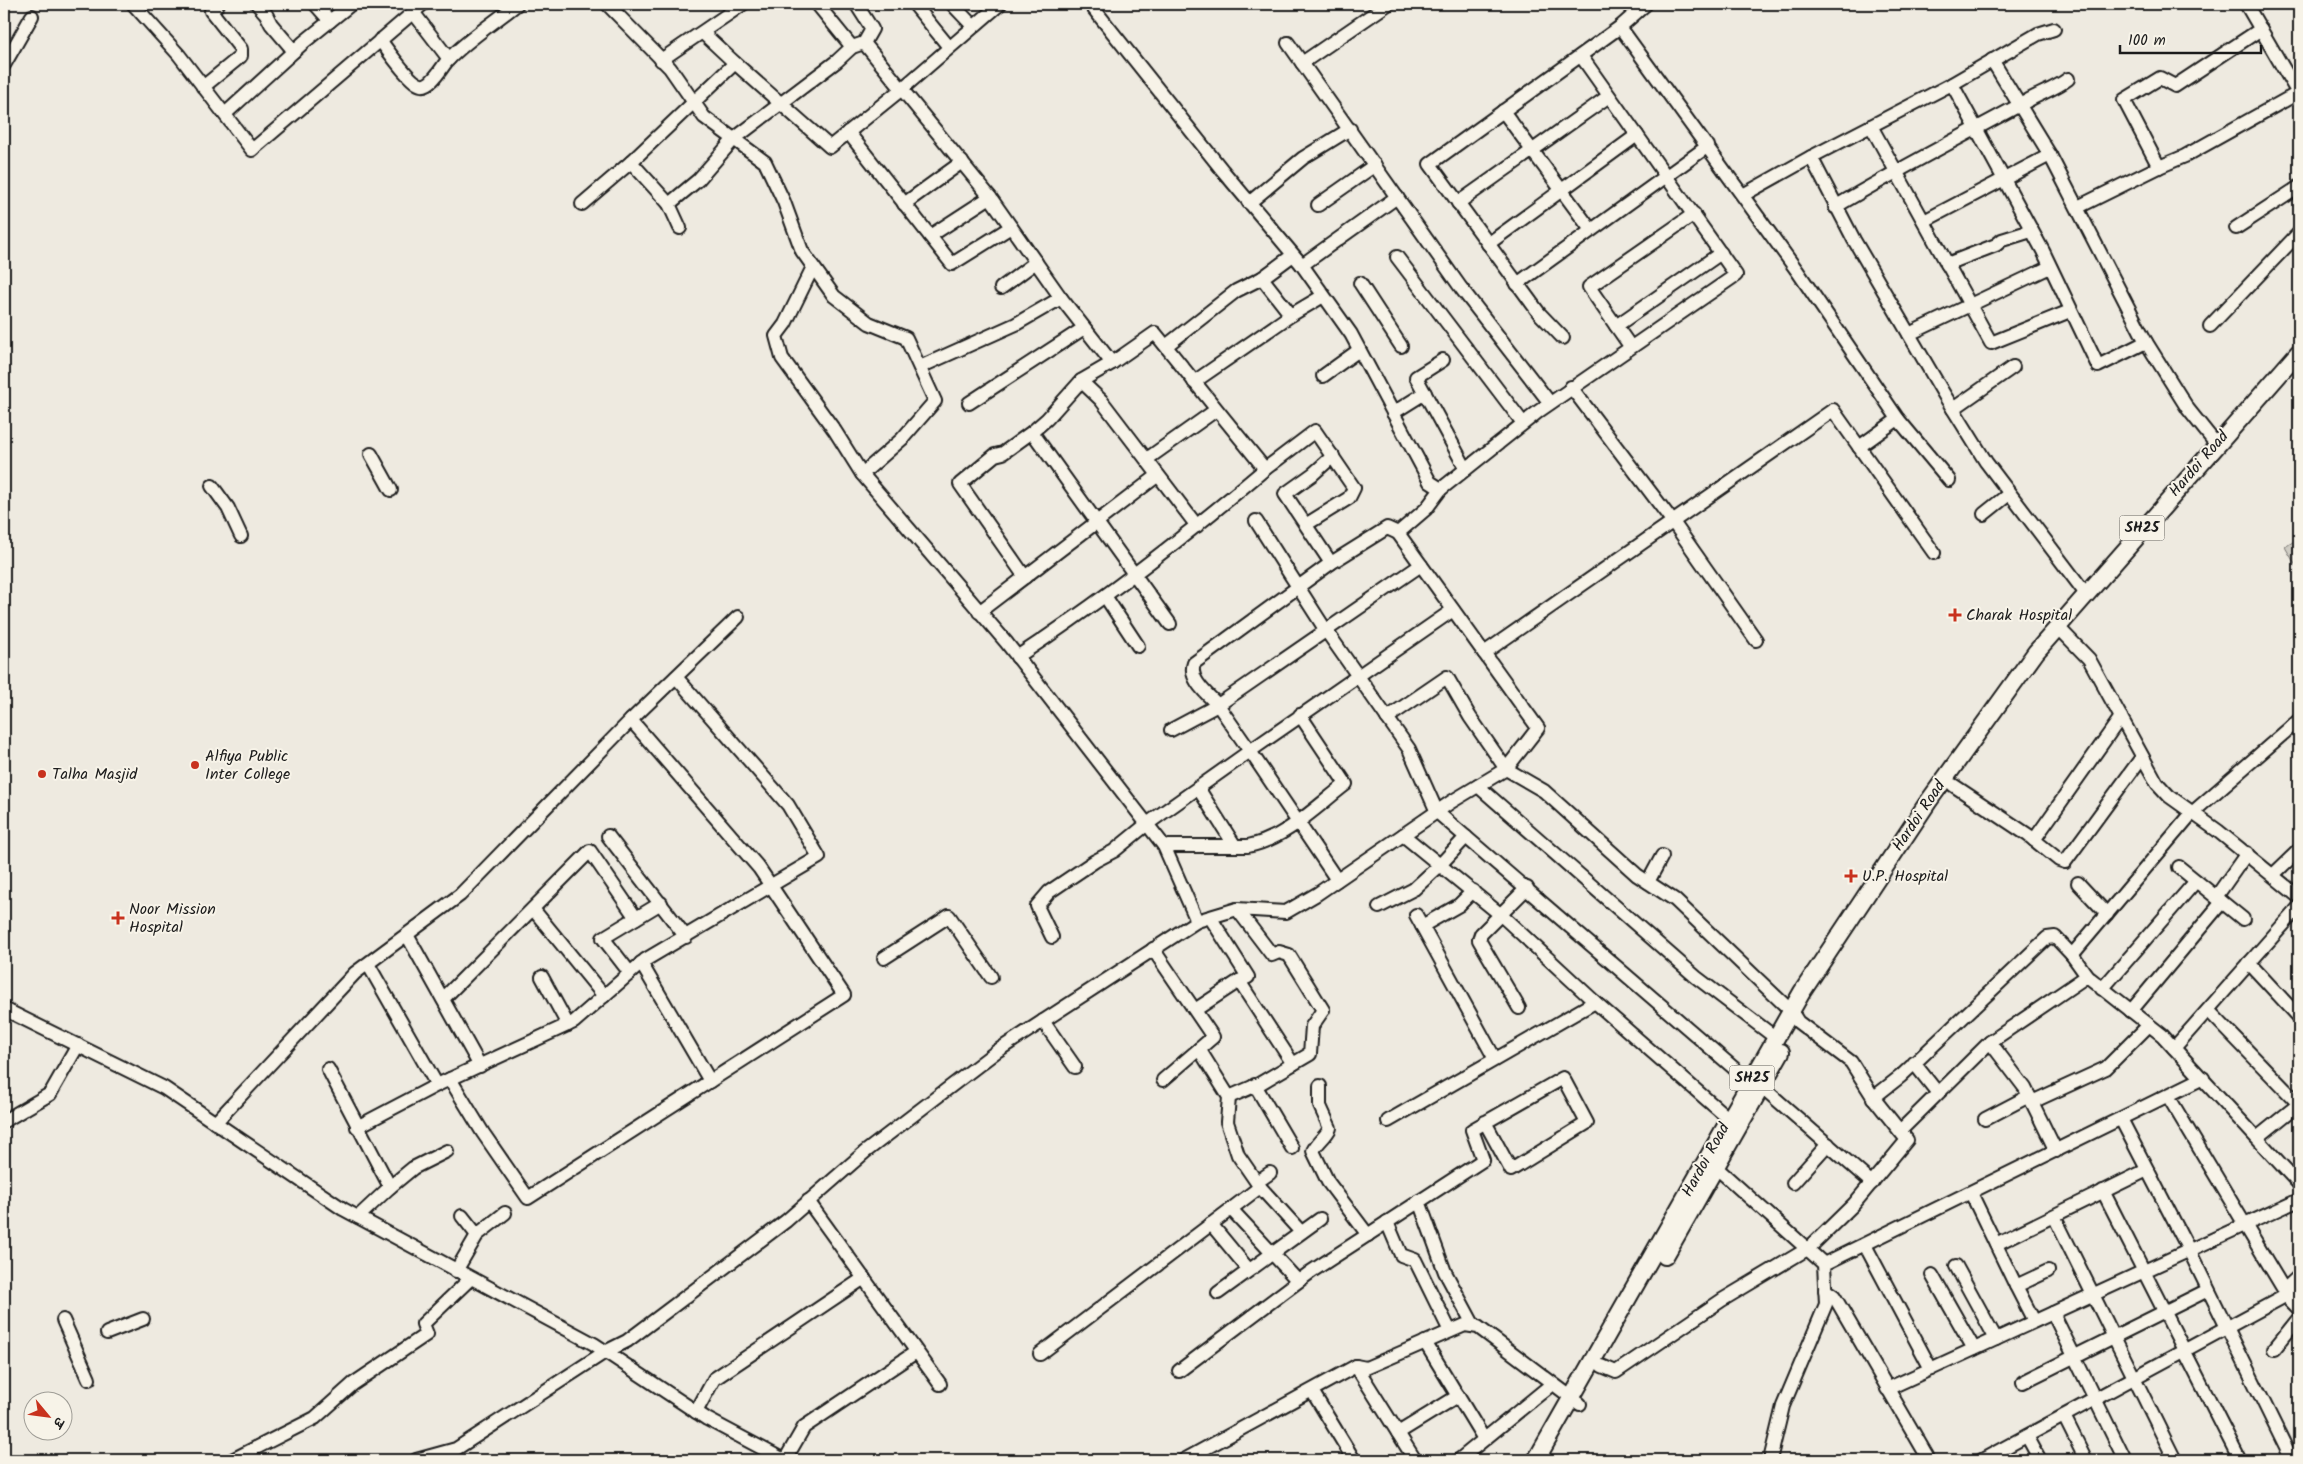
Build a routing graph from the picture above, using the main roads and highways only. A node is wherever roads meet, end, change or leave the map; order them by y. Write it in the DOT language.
graph roads {
  1 [pos="2299,352"];
  2 [pos="2299,368"];
  3 [pos="2206,464"];
  4 [pos="2062,630"];
  5 [pos="1795,1016"];
  6 [pos="1756,1084"];
  7 [pos="1711,1163"];
  8 [pos="1576,1402"];
  9 [pos="1536,1460"];
  10 [pos="1549,1460"];
  1 -- 3 [label="main road, Hardoi Road / SH25"];
  2 -- 3 [label="main road, Hardoi Road / SH25"];
  3 -- 4 [label="main road, Hardoi Road / SH25"];
  3 -- 4 [label="main road, Hardoi Road / SH25"];
  4 -- 5 [label="main road, Hardoi Road / SH25"];
  4 -- 5 [label="main road, Hardoi Road / SH25"];
  5 -- 6 [label="main road, Hardoi Road / SH25"];
  5 -- 6 [label="main road, Hardoi Road / SH25"];
  6 -- 7 [label="main road, Hardoi Road / SH25"];
  6 -- 7 [label="main road, Hardoi Road / SH25"];
  7 -- 8 [label="main road, Hardoi Road / SH25"];
  7 -- 8 [label="main road, Hardoi Road / SH25"];
  8 -- 9 [label="main road, Hardoi Road / SH25"];
  8 -- 10 [label="main road, Hardoi Road / SH25"];
}
